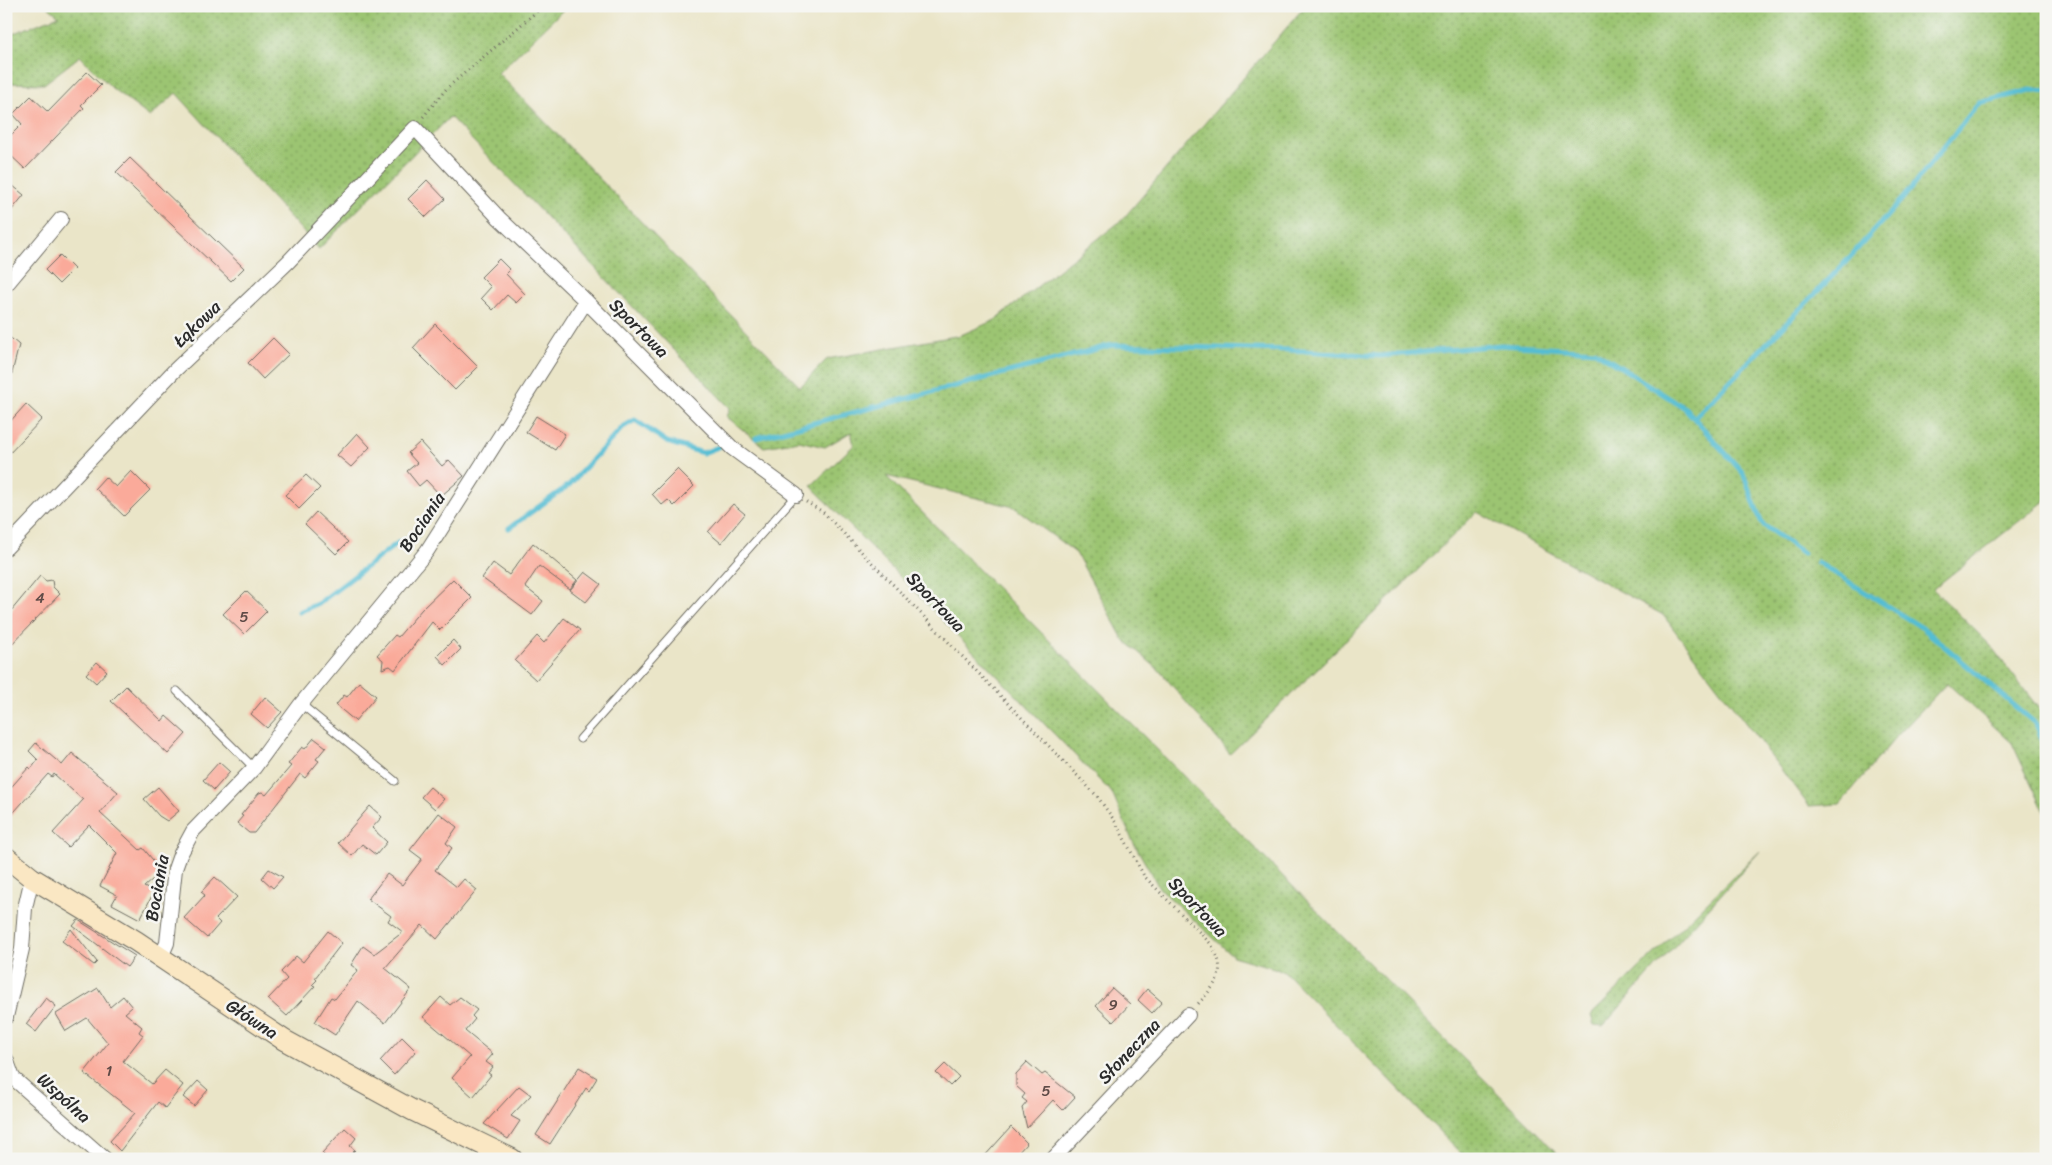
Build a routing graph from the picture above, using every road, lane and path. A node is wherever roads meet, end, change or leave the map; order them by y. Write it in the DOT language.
graph roads {
  1 [pos="543,6"];
  2 [pos="414,128"];
  3 [pos="61,219"];
  4 [pos="6,285"];
  5 [pos="586,301"];
  6 [pos="796,495"];
  7 [pos="6,548"];
  8 [pos="177,691"];
  9 [pos="301,704"];
  10 [pos="580,739"];
  11 [pos="254,768"];
  12 [pos="395,782"];
  13 [pos="6,857"];
  14 [pos="32,878"];
  15 [pos="161,958"];
  16 [pos="1188,1015"];
  17 [pos="6,1017"];
  18 [pos="6,1059"];
  19 [pos="105,1159"];
  20 [pos="512,1159"];
  21 [pos="1053,1159"];
  1 -- 2 [label="path"];
  2 -- 5 [label="street"];
  2 -- 7 [label="street, Łąkowa"];
  3 -- 4 [label="street"];
  5 -- 6 [label="street, Sportowa"];
  5 -- 9 [label="street, Bociania"];
  6 -- 10 [label="lane"];
  6 -- 16 [label="path, Sportowa"];
  8 -- 11 [label="lane"];
  9 -- 11 [label="street, Bociania"];
  9 -- 12 [label="lane"];
  11 -- 15 [label="street, Bociania"];
  13 -- 14 [label="street, Główna"];
  14 -- 15 [label="street, Główna"];
  14 -- 17 [label="street"];
  15 -- 20 [label="street, Główna"];
  16 -- 21 [label="street, Słoneczna"];
  18 -- 19 [label="street, Wspólna"];
}
